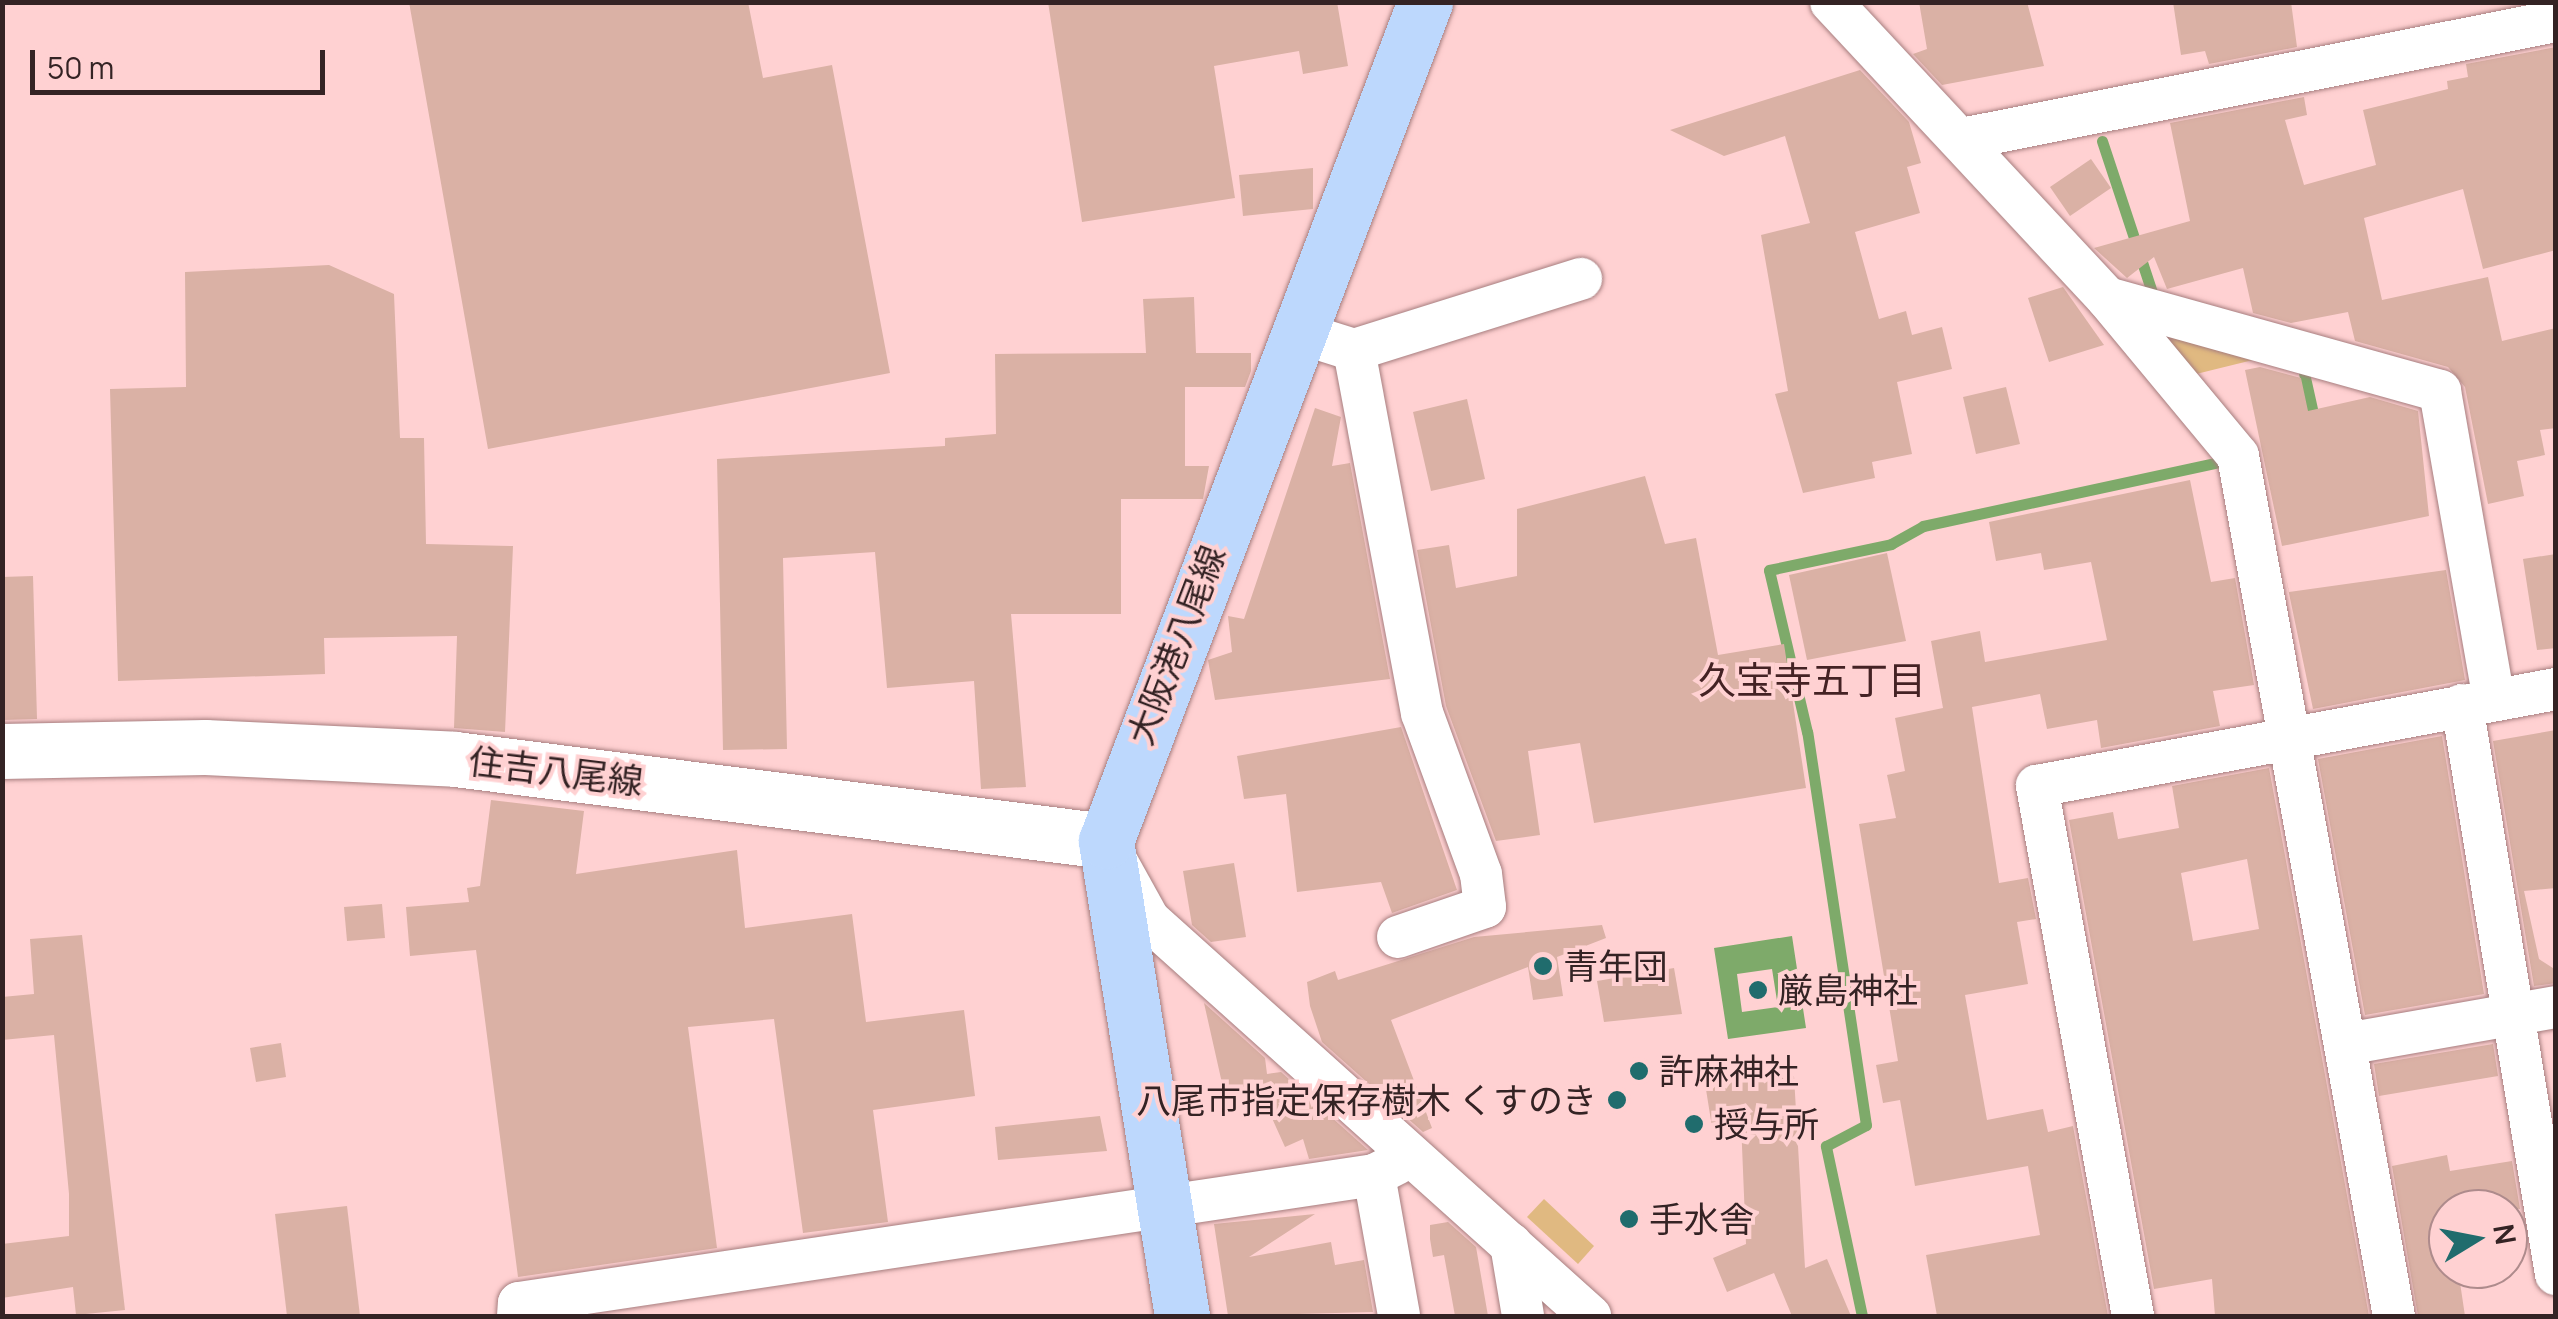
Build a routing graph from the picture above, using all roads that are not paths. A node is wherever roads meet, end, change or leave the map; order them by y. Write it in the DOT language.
graph roads {
  1 [pos="1424,2"];
  2 [pos="1831,2"];
  3 [pos="2556,21"];
  4 [pos="1962,139"];
  5 [pos="1581,278"];
  6 [pos="2107,298"];
  7 [pos="1297,332"];
  8 [pos="1354,350"];
  9 [pos="2556,689"];
  10 [pos="2478,702"];
  11 [pos="2290,738"];
  12 [pos="2,751"];
  13 [pos="1106,841"];
  14 [pos="1398,937"];
  15 [pos="2556,1007"];
  16 [pos="2513,1014"];
  17 [pos="2346,1044"];
  18 [pos="1415,1156"];
  19 [pos="1374,1175"];
  20 [pos="1163,1207"];
  21 [pos="1511,1244"];
  22 [pos="2556,1274"];
  23 [pos="518,1316"];
  24 [pos="1182,1316"];
  25 [pos="1399,1316"];
  26 [pos="1522,1316"];
  27 [pos="1590,1316"];
  28 [pos="2133,1316"];
  29 [pos="2394,1316"];
  1 -- 7 [label="main road, 大阪港八尾線"];
  2 -- 4 [label="street"];
  3 -- 4 [label="street"];
  4 -- 6 [label="street"];
  5 -- 8 [label="street"];
  6 -- 10 [label="street"];
  6 -- 11 [label="street"];
  7 -- 8 [label="street"];
  7 -- 13 [label="main road, 大阪港八尾線"];
  8 -- 14 [label="street"];
  9 -- 10 [label="street"];
  10 -- 11 [label="street"];
  10 -- 16 [label="street"];
  11 -- 17 [label="street"];
  11 -- 28 [label="street"];
  12 -- 13 [label="main road, 住吉八尾線"];
  13 -- 18 [label="street"];
  13 -- 20 [label="main road, 大阪港八尾線"];
  15 -- 16 [label="street"];
  16 -- 17 [label="street"];
  16 -- 22 [label="street"];
  17 -- 29 [label="street"];
  18 -- 19 [label="street"];
  18 -- 21 [label="street"];
  19 -- 20 [label="street"];
  19 -- 25 [label="street"];
  20 -- 23 [label="street"];
  20 -- 24 [label="main road, 大阪港八尾線"];
  21 -- 26 [label="street"];
  21 -- 27 [label="street"];
}
